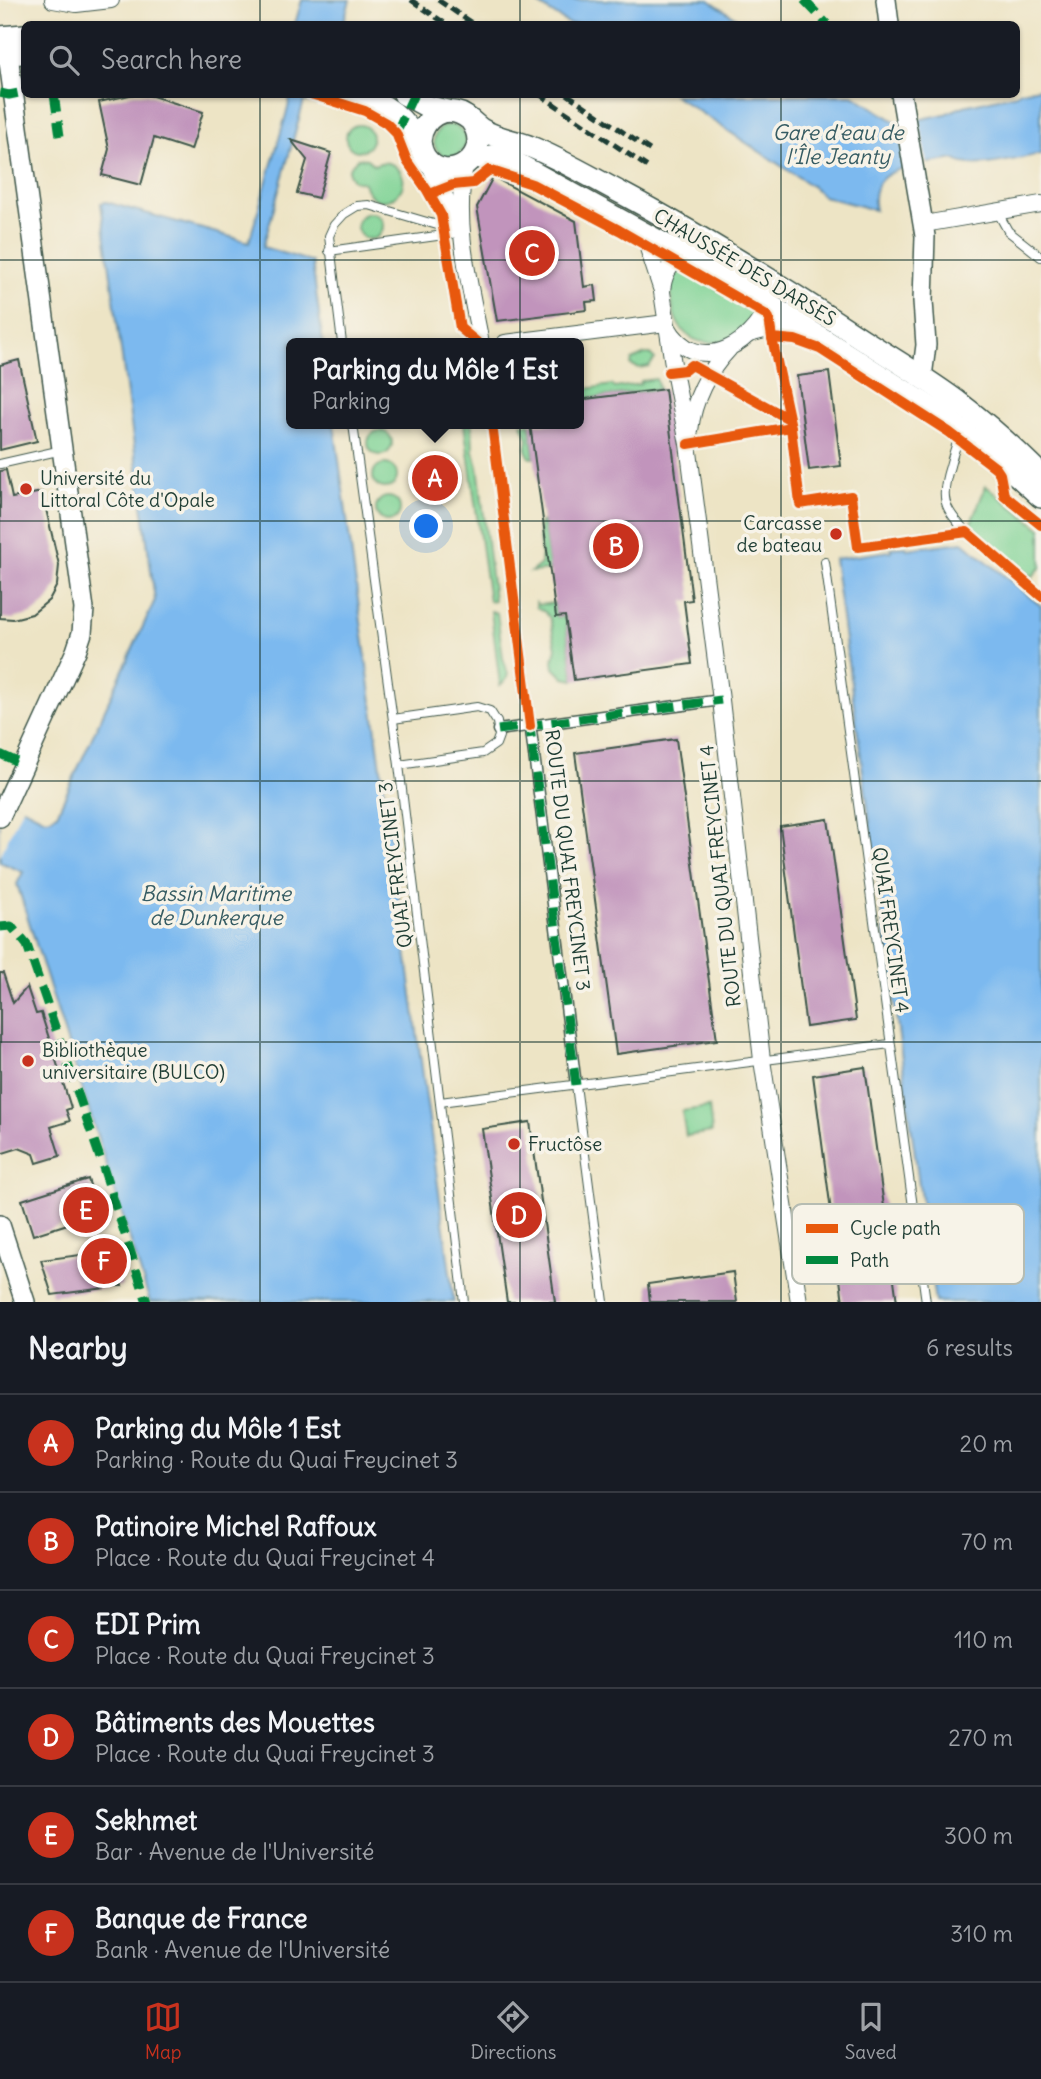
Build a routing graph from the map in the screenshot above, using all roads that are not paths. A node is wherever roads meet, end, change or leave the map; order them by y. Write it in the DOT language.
graph roads {
  1 [pos="53,0"];
  2 [pos="111,0"];
  3 [pos="886,0"];
  4 [pos="889,21"];
  5 [pos="11,45"];
  6 [pos="366,98"];
  7 [pos="411,98"];
  8 [pos="901,99"];
  9 [pos="447,111"];
  10 [pos="471,121"];
  11 [pos="424,154"];
  12 [pos="469,161"];
  13 [pos="1041,204"];
  14 [pos="998,211"];
  15 [pos="924,224"];
  16 [pos="638,229"];
  17 [pos="461,232"];
  18 [pos="723,249"];
  19 [pos="329,251"];
  20 [pos="684,255"];
  21 [pos="1041,257"];
  22 [pos="769,278"];
  23 [pos="663,292"];
  24 [pos="769,304"];
  25 [pos="666,323"];
  26 [pos="813,332"];
  27 [pos="747,335"];
  28 [pos="341,338"];
  29 [pos="480,338"];
  30 [pos="545,338"];
  31 [pos="730,348"];
  32 [pos="922,377"];
  33 [pos="354,429"];
  34 [pos="493,429"];
  35 [pos="962,430"];
  36 [pos="1004,440"];
  37 [pos="688,444"];
  38 [pos="63,450"];
  39 [pos="0,464"];
  40 [pos="1041,466"];
  41 [pos="1041,475"];
  42 [pos="1041,497"];
  43 [pos="967,532"];
  44 [pos="824,562"];
  45 [pos="721,700"];
  46 [pos="393,719"];
  47 [pos="530,726"];
  48 [pos="498,730"];
  49 [pos="399,765"];
  50 [pos="0,817"];
  51 [pos="890,1044"];
  52 [pos="762,1060"];
  53 [pos="576,1085"];
  54 [pos="440,1102"];
  55 [pos="912,1204"];
  56 [pos="0,1225"];
  57 [pos="792,1256"];
  58 [pos="796,1284"];
  59 [pos="923,1284"];
  60 [pos="25,1302"];
  61 [pos="464,1302"];
  62 [pos="604,1302"];
  63 [pos="799,1302"];
  64 [pos="926,1302"];
  1 -- 2 [label="street"];
  3 -- 4 [label="street"];
  5 -- 38 [label="street"];
  6 -- 11 [label="main road"];
  7 -- 9 [label="main road"];
  8 -- 15 [label="street"];
  9 -- 10 [label="main road"];
  9 -- 11 [label="main road"];
  10 -- 12 [label="main road"];
  10 -- 18 [label="main road, CHAUSSÉE DES DARSES"];
  11 -- 12 [label="main road"];
  11 -- 17 [label="street"];
  12 -- 16 [label="main road, CHAUSSÉE DES DARSES"];
  12 -- 17 [label="street"];
  13 -- 14 [label="street"];
  14 -- 15 [label="street"];
  14 -- 21 [label="lane"];
  15 -- 32 [label="street"];
  16 -- 20 [label="main road, CHAUSSÉE DES DARSES"];
  16 -- 23 [label="street, ROUTE DU QUAI FREYCINET 4"];
  17 -- 19 [label="lane"];
  17 -- 19 [label="lane"];
  17 -- 29 [label="street"];
  18 -- 20 [label="street"];
  18 -- 22 [label="main road, CHAUSSÉE DES DARSES"];
  19 -- 28 [label="lane"];
  20 -- 23 [label="street"];
  20 -- 24 [label="main road, CHAUSSÉE DES DARSES"];
  22 -- 24 [label="street"];
  22 -- 32 [label="main road, CHAUSSÉE DES DARSES"];
  23 -- 25 [label="street, ROUTE DU QUAI FREYCINET 4"];
  24 -- 26 [label="main road, CHAUSSÉE DES DARSES"];
  24 -- 27 [label="street"];
  25 -- 30 [label="street"];
  25 -- 31 [label="street"];
  25 -- 37 [label="street, ROUTE DU QUAI FREYCINET 4"];
  26 -- 27 [label="street"];
  26 -- 35 [label="main road, CHAUSSÉE DES DARSES"];
  27 -- 31 [label="street, ROUTE DU QUAI FREYCINET 4"];
  31 -- 37 [label="street, ROUTE DU QUAI FREYCINET 4"];
  32 -- 36 [label="main road, CHAUSSÉE DES DARSES"];
  33 -- 46 [label="lane, QUAI FREYCINET 3"];
  34 -- 47 [label="street, ROUTE DU QUAI FREYCINET 3"];
  35 -- 42 [label="main road, CHAUSSÉE DES DARSES"];
  35 -- 43 [label="lane"];
  36 -- 40 [label="lane, CHAUSSÉE DES DARSES"];
  36 -- 41 [label="main road, CHAUSSÉE DES DARSES"];
  37 -- 45 [label="street, ROUTE DU QUAI FREYCINET 4"];
  38 -- 39 [label="lane"];
  38 -- 50 [label="street"];
  44 -- 51 [label="lane, QUAI FREYCINET 4"];
  45 -- 47 [label="street"];
  45 -- 52 [label="street, ROUTE DU QUAI FREYCINET 4"];
  46 -- 48 [label="lane"];
  46 -- 49 [label="lane, QUAI FREYCINET 3"];
  47 -- 48 [label="street"];
  47 -- 53 [label="street, ROUTE DU QUAI FREYCINET 3"];
  48 -- 49 [label="lane"];
  49 -- 54 [label="lane, QUAI FREYCINET 3"];
  51 -- 52 [label="lane"];
  51 -- 55 [label="lane, QUAI FREYCINET 4"];
  52 -- 53 [label="lane"];
  52 -- 57 [label="street, ROUTE DU QUAI FREYCINET 4"];
  53 -- 54 [label="lane"];
  53 -- 62 [label="lane, ROUTE DU QUAI FREYCINET 3"];
  54 -- 61 [label="lane, QUAI FREYCINET 3"];
  56 -- 60 [label="street"];
  58 -- 63 [label="street, ROUTE DU QUAI FREYCINET 4"];
  59 -- 64 [label="lane, QUAI FREYCINET 4"];
}
